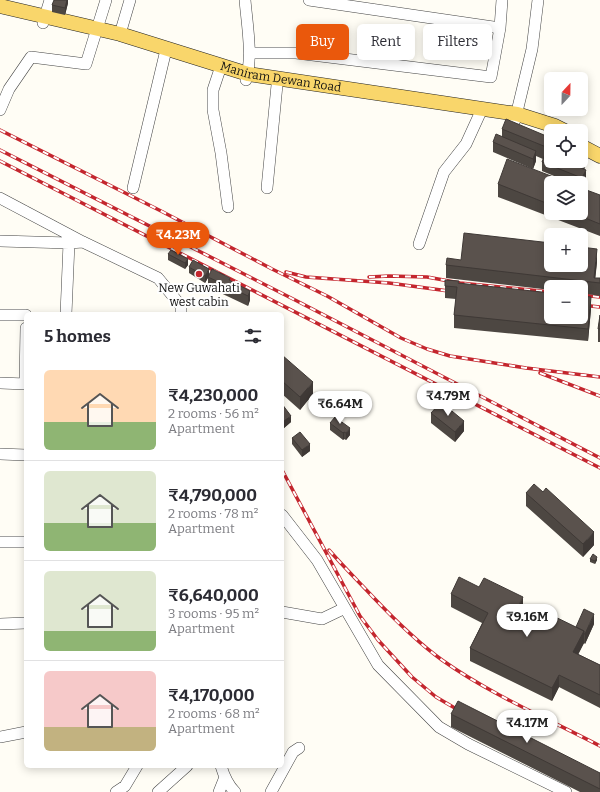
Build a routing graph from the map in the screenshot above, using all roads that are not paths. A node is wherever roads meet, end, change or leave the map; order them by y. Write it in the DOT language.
graph roads {
  1 [pos="50,0"];
  2 [pos="106,0"];
  3 [pos="130,0"];
  4 [pos="245,0"];
  5 [pos="309,0"];
  6 [pos="502,0"];
  7 [pos="538,0"];
  8 [pos="5,11"];
  9 [pos="44,20"];
  10 [pos="500,28"];
  11 [pos="96,32"];
  12 [pos="120,34"];
  13 [pos="249,53"];
  14 [pos="165,54"];
  15 [pos="220,68"];
  16 [pos="247,77"];
  17 [pos="277,85"];
  18 [pos="0,110"];
  19 [pos="481,112"];
  20 [pos="516,117"];
  21 [pos="546,124"];
  22 [pos="544,129"];
  23 [pos="588,143"];
  24 [pos="600,149"];
  25 [pos="588,150"];
  26 [pos="600,156"];
  27 [pos="133,188"];
  28 [pos="267,188"];
  29 [pos="0,198"];
  30 [pos="228,207"];
  31 [pos="0,241"];
  32 [pos="82,242"];
  33 [pos="69,243"];
  34 [pos="419,244"];
  35 [pos="66,312"];
  36 [pos="181,312"];
  37 [pos="0,315"];
  38 [pos="24,315"];
  39 [pos="0,383"];
  40 [pos="24,384"];
  41 [pos="0,454"];
  42 [pos="24,455"];
  43 [pos="284,518"];
  44 [pos="0,542"];
  45 [pos="24,542"];
  46 [pos="345,608"];
  47 [pos="284,612"];
  48 [pos="0,624"];
  49 [pos="24,624"];
  50 [pos="24,732"];
  51 [pos="0,737"];
  52 [pos="299,748"];
  53 [pos="136,768"];
  54 [pos="185,768"];
  55 [pos="222,768"];
  56 [pos="225,777"];
  57 [pos="553,789"];
  58 [pos="116,792"];
  59 [pos="158,792"];
  60 [pos="219,792"];
  61 [pos="235,792"];
  62 [pos="271,792"];
  63 [pos="566,792"];
  1 -- 9 [label="street"];
  2 -- 11 [label="street"];
  3 -- 12 [label="street"];
  4 -- 13 [label="street"];
  5 -- 10 [label="street"];
  6 -- 10 [label="street"];
  7 -- 20 [label="street"];
  8 -- 9 [label="main road, Maniram Dewan Road"];
  9 -- 11 [label="main road, Maniram Dewan Road"];
  10 -- 13 [label="street"];
  11 -- 12 [label="main road, Maniram Dewan Road"];
  11 -- 14 [label="main road, Maniram Dewan Road"];
  11 -- 18 [label="street"];
  12 -- 15 [label="main road, Maniram Dewan Road"];
  13 -- 16 [label="street"];
  14 -- 15 [label="main road, Maniram Dewan Road"];
  14 -- 27 [label="street"];
  15 -- 16 [label="main road, Maniram Dewan Road"];
  15 -- 30 [label="street"];
  16 -- 17 [label="main road, Maniram Dewan Road"];
  16 -- 19 [label="main road, Maniram Dewan Road"];
  17 -- 19 [label="main road, Maniram Dewan Road"];
  17 -- 28 [label="street"];
  19 -- 20 [label="main road, Maniram Dewan Road"];
  19 -- 34 [label="street"];
  20 -- 21 [label="main road, Maniram Dewan Road"];
  20 -- 22 [label="main road, Maniram Dewan Road"];
  23 -- 24 [label="main road"];
  25 -- 26 [label="main road"];
  29 -- 32 [label="street"];
  31 -- 33 [label="street"];
  32 -- 33 [label="street"];
  32 -- 36 [label="street"];
  33 -- 35 [label="street"];
  37 -- 38 [label="street"];
  39 -- 40 [label="street"];
  41 -- 42 [label="street"];
  43 -- 46 [label="street"];
  44 -- 45 [label="street"];
  46 -- 47 [label="street"];
  46 -- 57 [label="street"];
  48 -- 49 [label="street"];
  50 -- 51 [label="street"];
  52 -- 62 [label="street"];
  53 -- 58 [label="street"];
  54 -- 59 [label="street"];
  55 -- 56 [label="street"];
  56 -- 60 [label="street"];
  56 -- 61 [label="street"];
  57 -- 63 [label="street"];
}
